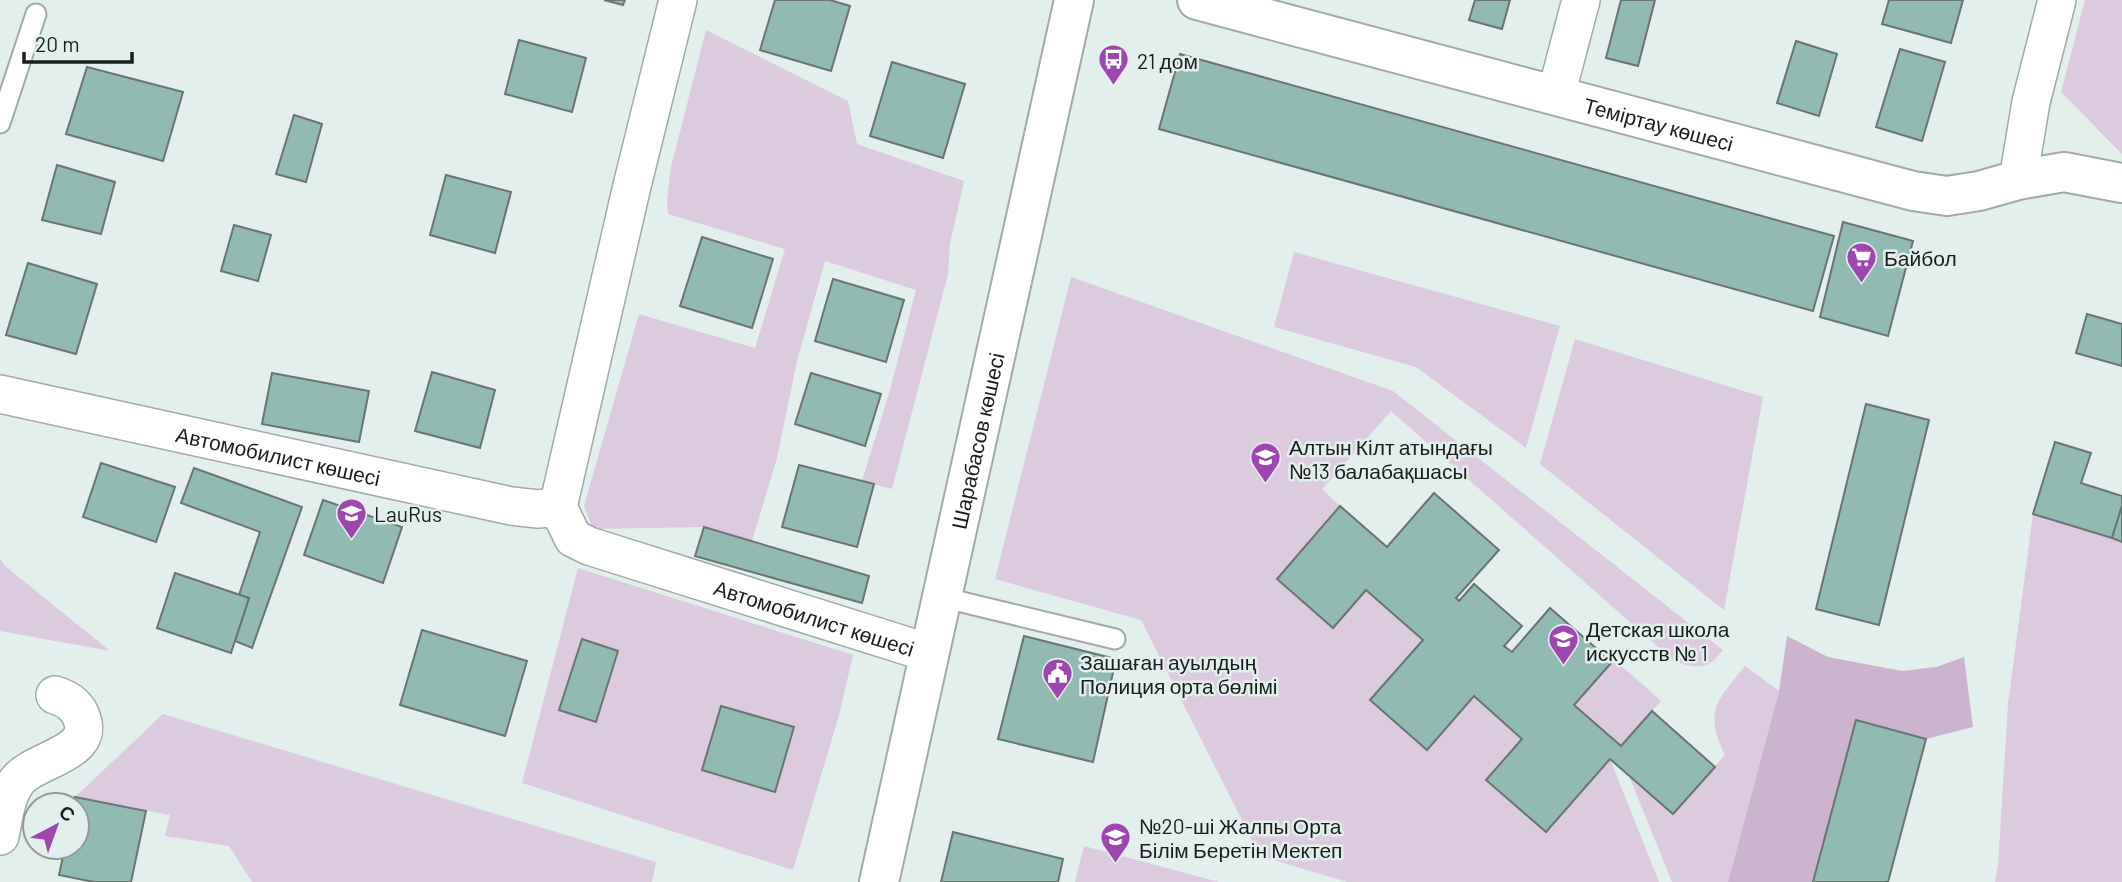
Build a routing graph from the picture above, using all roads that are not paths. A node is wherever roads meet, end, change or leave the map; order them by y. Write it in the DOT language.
graph roads {
  1 [pos="678,0"];
  2 [pos="1074,0"];
  3 [pos="1197,0"];
  4 [pos="1581,0"];
  5 [pos="2057,0"];
  6 [pos="36,14"];
  7 [pos="1556,95"];
  8 [pos="0,123"];
  9 [pos="2018,180"];
  10 [pos="2122,183"];
  11 [pos="0,394"];
  12 [pos="558,507"];
  13 [pos="942,597"];
  14 [pos="1115,639"];
  15 [pos="929,653"];
  16 [pos="55,695"];
  17 [pos="2,817"];
  18 [pos="879,882"];
  1 -- 12 [label="street"];
  2 -- 13 [label="street, Шарабасов көшесі"];
  3 -- 7 [label="street, Теміртау көшесі"];
  4 -- 7 [label="street"];
  5 -- 9 [label="street"];
  6 -- 8 [label="lane"];
  7 -- 9 [label="street, Теміртау көшесі"];
  9 -- 10 [label="street, Теміртау көшесі"];
  11 -- 12 [label="street, Автомобилист көшесі"];
  12 -- 15 [label="street, Автомобилист көшесі"];
  13 -- 14 [label="lane"];
  13 -- 15 [label="street, Шарабасов көшесі"];
  15 -- 18 [label="street, Шарабасов көшесі"];
  16 -- 17 [label="street"];
}
